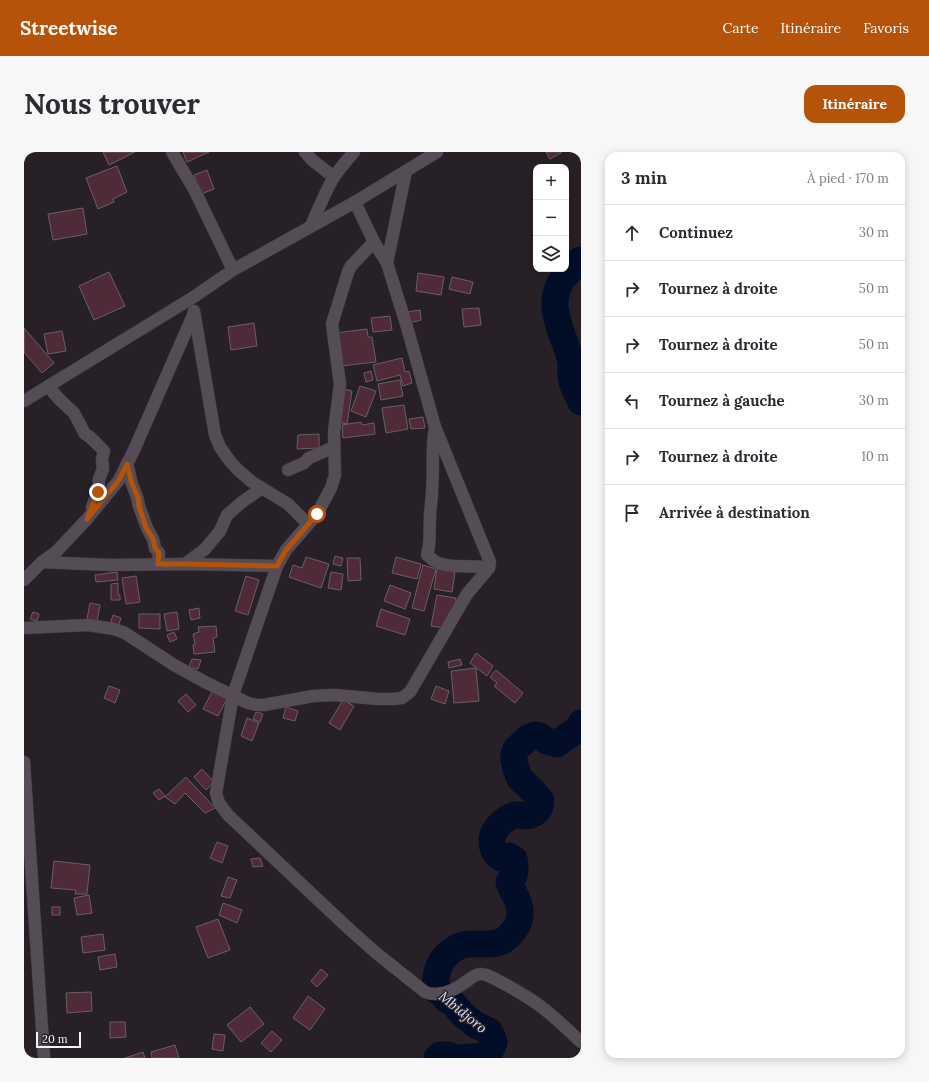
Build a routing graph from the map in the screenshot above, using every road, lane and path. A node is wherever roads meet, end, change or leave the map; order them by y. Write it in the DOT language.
graph roads {
  1 [pos="172,152"];
  2 [pos="305,152"];
  3 [pos="354,152"];
  4 [pos="437,152"];
  5 [pos="406,171"];
  6 [pos="334,177"];
  7 [pos="354,202"];
  8 [pos="311,226"];
  9 [pos="374,242"];
  10 [pos="388,263"];
  11 [pos="233,270"];
  12 [pos="192,298"];
  13 [pos="194,313"];
  14 [pos="48,386"];
  15 [pos="24,401"];
  16 [pos="435,427"];
  17 [pos="334,447"];
  18 [pos="127,464"];
  19 [pos="288,470"];
  20 [pos="262,488"];
  21 [pos="87,519"];
  22 [pos="308,524"];
  23 [pos="42,562"];
  24 [pos="158,564"];
  25 [pos="186,564"];
  26 [pos="277,566"];
  27 [pos="489,568"];
  28 [pos="24,580"];
  29 [pos="24,628"];
  30 [pos="233,696"];
  31 [pos="24,762"];
  32 [pos="581,1042"];
  33 [pos="44,1058"];
  1 -- 11 [label="street"];
  2 -- 6 [label="street"];
  3 -- 6 [label="street"];
  4 -- 5 [label="street"];
  5 -- 7 [label="street"];
  5 -- 10 [label="street"];
  6 -- 8 [label="street"];
  7 -- 8 [label="street"];
  7 -- 9 [label="street"];
  8 -- 11 [label="street"];
  9 -- 10 [label="street"];
  9 -- 17 [label="street"];
  10 -- 16 [label="street"];
  11 -- 12 [label="street"];
  12 -- 13 [label="street"];
  12 -- 14 [label="street"];
  13 -- 18 [label="street"];
  13 -- 20 [label="street"];
  14 -- 15 [label="street"];
  14 -- 21 [label="street"];
  16 -- 27 [label="street"];
  16 -- 27 [label="street"];
  17 -- 19 [label="street"];
  17 -- 22 [label="street"];
  18 -- 21 [label="street"];
  18 -- 24 [label="street"];
  20 -- 22 [label="street"];
  20 -- 25 [label="street"];
  21 -- 23 [label="street"];
  22 -- 26 [label="street"];
  23 -- 24 [label="street"];
  23 -- 28 [label="street"];
  24 -- 25 [label="street"];
  25 -- 26 [label="street"];
  26 -- 30 [label="street"];
  27 -- 30 [label="street"];
  29 -- 30 [label="street"];
  30 -- 32 [label="street"];
  31 -- 33 [label="street"];
}
